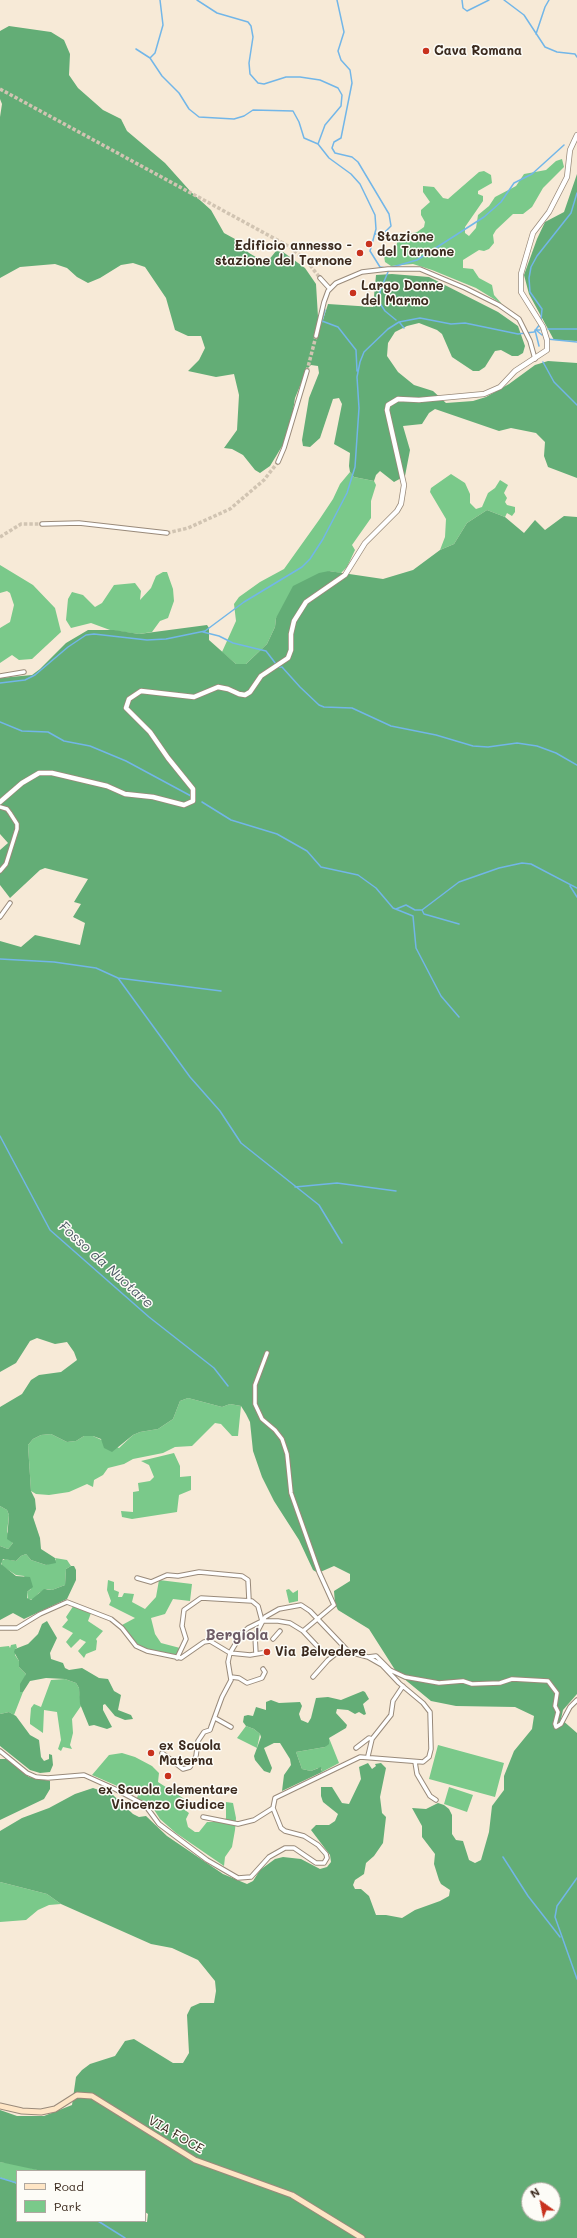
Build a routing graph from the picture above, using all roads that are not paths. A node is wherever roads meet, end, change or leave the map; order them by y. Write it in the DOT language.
graph roads {
  1 [pos="577,135"];
  2 [pos="320,278"];
  3 [pos="330,289"];
  4 [pos="316,336"];
  5 [pos="535,359"];
  6 [pos="307,371"];
  7 [pos="278,462"];
  8 [pos="42,524"];
  9 [pos="167,533"];
  10 [pos="24,672"];
  11 [pos="0,676"];
  12 [pos="0,802"];
  13 [pos="0,807"];
  14 [pos="0,871"];
  15 [pos="10,903"];
  16 [pos="0,917"];
  17 [pos="267,1354"];
  18 [pos="137,1578"];
  19 [pos="249,1600"];
  20 [pos="318,1620"];
  21 [pos="262,1621"];
  22 [pos="0,1628"];
  23 [pos="280,1631"];
  24 [pos="303,1631"];
  25 [pos="273,1638"];
  26 [pos="318,1647"];
  27 [pos="344,1647"];
  28 [pos="268,1652"];
  29 [pos="230,1653"];
  30 [pos="256,1654"];
  31 [pos="368,1657"];
  32 [pos="178,1658"];
  33 [pos="263,1669"];
  34 [pos="231,1677"];
  35 [pos="313,1677"];
  36 [pos="402,1686"];
  37 [pos="577,1700"];
  38 [pos="215,1718"];
  39 [pos="231,1727"];
  40 [pos="372,1739"];
  41 [pos="356,1748"];
  42 [pos="0,1751"];
  43 [pos="162,1753"];
  44 [pos="368,1756"];
  45 [pos="415,1762"];
  46 [pos="436,1800"];
  47 [pos="273,1808"];
  48 [pos="203,1818"];
  49 [pos="0,2106"];
  50 [pos="362,2238"];
  1 -- 5 [label="street"];
  2 -- 3 [label="street"];
  3 -- 4 [label="street"];
  3 -- 5 [label="street"];
  5 -- 12 [label="street"];
  6 -- 7 [label="street"];
  8 -- 9 [label="street"];
  10 -- 11 [label="street"];
  13 -- 14 [label="street"];
  15 -- 16 [label="street"];
  17 -- 20 [label="street"];
  18 -- 19 [label="street"];
  19 -- 21 [label="street"];
  19 -- 32 [label="street"];
  20 -- 21 [label="street"];
  20 -- 24 [label="street"];
  20 -- 27 [label="street"];
  21 -- 24 [label="street"];
  21 -- 29 [label="street"];
  21 -- 30 [label="street"];
  22 -- 32 [label="street"];
  23 -- 25 [label="street"];
  24 -- 26 [label="street"];
  27 -- 31 [label="street"];
  27 -- 35 [label="street"];
  28 -- 30 [label="street"];
  29 -- 30 [label="street"];
  29 -- 32 [label="street"];
  29 -- 34 [label="street"];
  31 -- 36 [label="street"];
  31 -- 37 [label="street"];
  33 -- 34 [label="street"];
  34 -- 38 [label="street"];
  36 -- 40 [label="street"];
  36 -- 45 [label="street"];
  38 -- 39 [label="street"];
  38 -- 43 [label="street"];
  40 -- 41 [label="street"];
  40 -- 44 [label="street"];
  42 -- 47 [label="street"];
  44 -- 45 [label="street"];
  44 -- 47 [label="street"];
  45 -- 46 [label="street"];
  47 -- 48 [label="street"];
  49 -- 50 [label="main road, VIA FOCE"];
}
